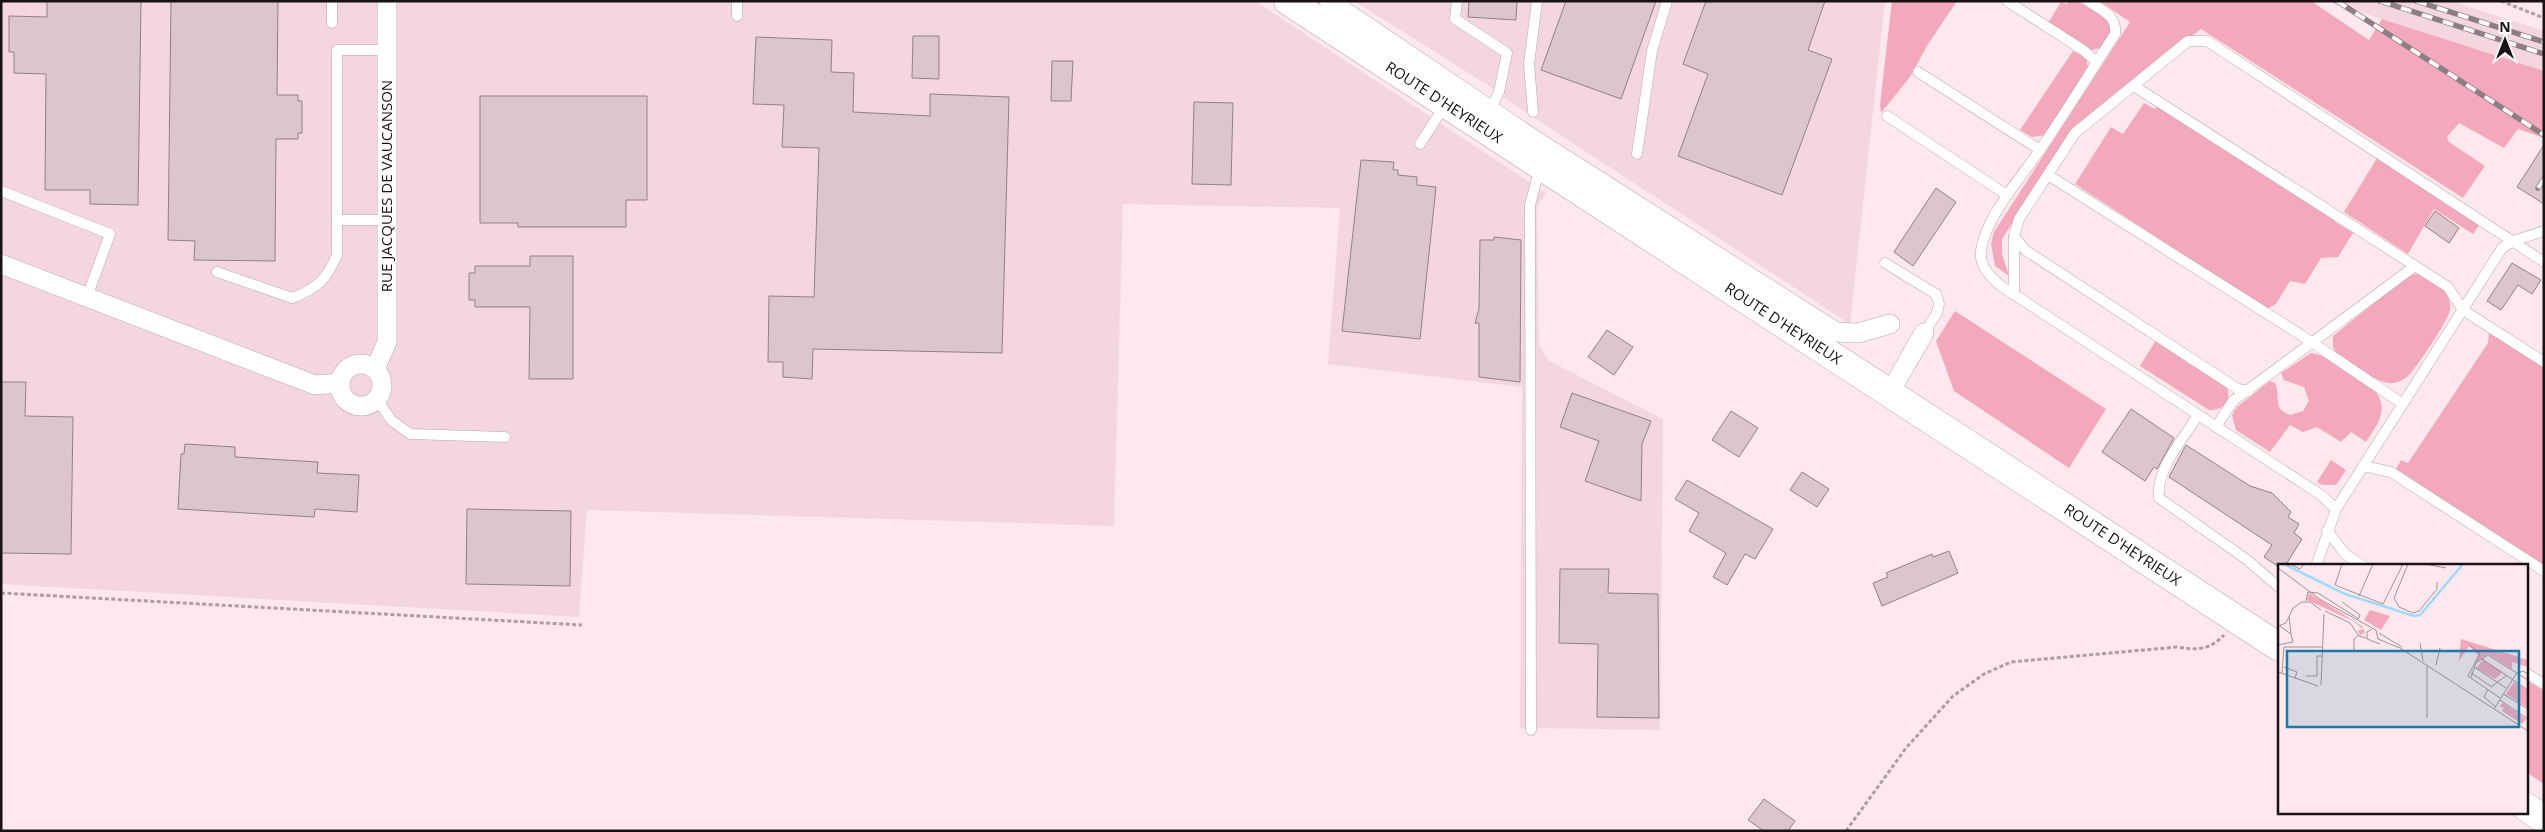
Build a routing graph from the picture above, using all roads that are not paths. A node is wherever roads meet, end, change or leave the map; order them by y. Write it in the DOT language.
graph roads {
  1 [pos="332,1"];
  2 [pos="388,1"];
  3 [pos="737,1"];
  4 [pos="1288,1"];
  5 [pos="1329,1"];
  6 [pos="1457,1"];
  7 [pos="1538,1"];
  8 [pos="1667,1"];
  9 [pos="2007,1"];
  10 [pos="2088,1"];
  11 [pos="737,16"];
  12 [pos="332,23"];
  13 [pos="388,50"];
  14 [pos="2097,62"];
  15 [pos="1918,72"];
  16 [pos="2134,86"];
  17 [pos="1445,104"];
  18 [pos="1490,110"];
  19 [pos="1532,112"];
  20 [pos="1887,116"];
  21 [pos="1420,144"];
  22 [pos="2040,150"];
  23 [pos="1637,154"];
  24 [pos="1540,166"];
  25 [pos="2048,175"];
  26 [pos="1,191"];
  27 [pos="2007,195"];
  28 [pos="337,220"];
  29 [pos="387,220"];
  30 [pos="2544,231"];
  31 [pos="2014,236"];
  32 [pos="2513,241"];
  33 [pos="2544,262"];
  34 [pos="1885,263"];
  35 [pos="1,264"];
  36 [pos="2414,266"];
  37 [pos="217,272"];
  38 [pos="2014,294"];
  39 [pos="87,297"];
  40 [pos="2463,310"];
  41 [pos="1890,324"];
  42 [pos="1924,333"];
  43 [pos="2311,344"];
  44 [pos="2544,362"];
  45 [pos="375,369"];
  46 [pos="340,383"];
  47 [pos="2249,391"];
  48 [pos="1890,392"];
  49 [pos="377,399"];
  50 [pos="2403,404"];
  51 [pos="2198,415"];
  52 [pos="2216,426"];
  53 [pos="505,436"];
  54 [pos="2363,466"];
  55 [pos="2336,509"];
  56 [pos="2327,530"];
  57 [pos="2317,564"];
  58 [pos="2360,564"];
  59 [pos="2544,571"];
  60 [pos="2278,586"];
  61 [pos="2273,637"];
  62 [pos="2528,673"];
  63 [pos="2544,684"];
  64 [pos="1531,730"];
  65 [pos="2528,808"];
  66 [pos="2544,819"];
  1 -- 12 [label="lane"];
  2 -- 13 [label="street, RUE JACQUES DE VAUCANSON"];
  3 -- 11 [label="lane"];
  4 -- 17 [label="main road, ROUTE D'HEYRIEUX"];
  5 -- 18 [label="street, ROUTE D'HEYRIEUX"];
  6 -- 18 [label="lane"];
  7 -- 19 [label="lane"];
  8 -- 23 [label="lane"];
  9 -- 14 [label="lane"];
  10 -- 14 [label="lane"];
  13 -- 28 [label="lane"];
  13 -- 29 [label="street, RUE JACQUES DE VAUCANSON"];
  14 -- 22 [label="lane"];
  15 -- 22 [label="lane"];
  16 -- 25 [label="lane"];
  16 -- 32 [label="lane"];
  16 -- 36 [label="lane"];
  17 -- 21 [label="lane"];
  17 -- 24 [label="main road, ROUTE D'HEYRIEUX"];
  18 -- 41 [label="street, ROUTE D'HEYRIEUX"];
  20 -- 27 [label="lane"];
  22 -- 27 [label="lane"];
  24 -- 48 [label="main road, ROUTE D'HEYRIEUX"];
  24 -- 64 [label="lane"];
  25 -- 31 [label="lane"];
  25 -- 43 [label="lane"];
  26 -- 39 [label="lane"];
  27 -- 38 [label="lane"];
  28 -- 29 [label="lane"];
  28 -- 37 [label="lane"];
  29 -- 45 [label="street, RUE JACQUES DE VAUCANSON"];
  30 -- 32 [label="lane"];
  31 -- 38 [label="lane"];
  31 -- 47 [label="lane"];
  32 -- 33 [label="lane"];
  32 -- 40 [label="lane"];
  34 -- 42 [label="lane"];
  35 -- 39 [label="street"];
  36 -- 40 [label="lane"];
  36 -- 43 [label="lane"];
  38 -- 51 [label="lane"];
  39 -- 46 [label="street"];
  40 -- 44 [label="lane"];
  40 -- 50 [label="lane"];
  42 -- 48 [label="street"];
  43 -- 47 [label="lane"];
  43 -- 50 [label="lane"];
  45 -- 46 [label="street"];
  45 -- 49 [label="street"];
  46 -- 49 [label="street"];
  47 -- 52 [label="lane"];
  48 -- 61 [label="main road, ROUTE D'HEYRIEUX"];
  49 -- 53 [label="lane"];
  50 -- 54 [label="lane"];
  51 -- 52 [label="lane"];
  51 -- 60 [label="lane"];
  52 -- 55 [label="lane"];
  54 -- 55 [label="lane"];
  54 -- 59 [label="lane"];
  55 -- 56 [label="lane"];
  56 -- 57 [label="lane"];
  56 -- 58 [label="lane"];
  62 -- 63 [label="lane"];
  65 -- 66 [label="main road"];
}
